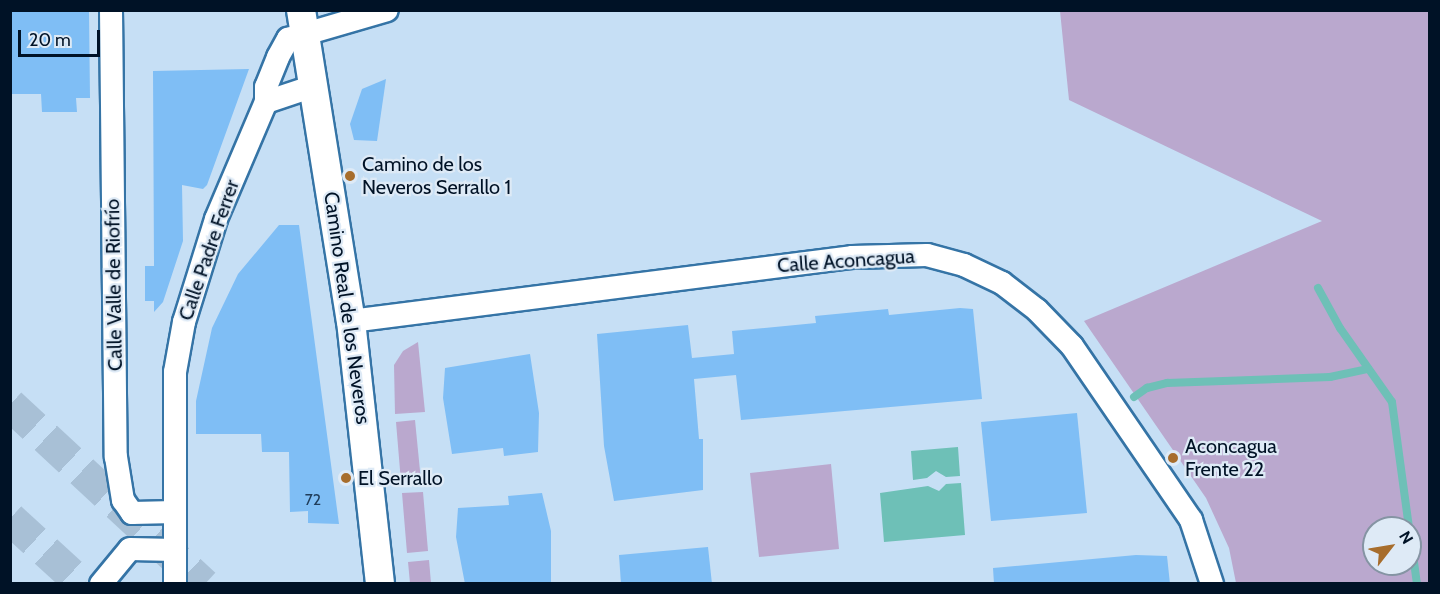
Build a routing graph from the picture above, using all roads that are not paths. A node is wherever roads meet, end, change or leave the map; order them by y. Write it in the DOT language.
graph roads {
  1 [pos="111,10"];
  2 [pos="387,10"];
  3 [pos="302,22"];
  4 [pos="314,86"];
  5 [pos="266,102"];
  6 [pos="351,321"];
  7 [pos="175,512"];
  8 [pos="132,513"];
  9 [pos="130,549"];
  10 [pos="175,550"];
  11 [pos="101,584"];
  12 [pos="175,584"];
  13 [pos="380,584"];
  14 [pos="1212,584"];
  1 -- 8 [label="street, Calle Valle de Riofrío"];
  2 -- 3 [label="street"];
  3 -- 4 [label="street, Camino Real de los Neveros"];
  3 -- 5 [label="street, Calle Padre Ferrer"];
  4 -- 5 [label="street"];
  4 -- 6 [label="street, Camino Real de los Neveros"];
  5 -- 7 [label="street, Calle Padre Ferrer"];
  6 -- 13 [label="street, Camino Real de los Neveros"];
  6 -- 14 [label="street, Calle Aconcagua"];
  7 -- 8 [label="street"];
  7 -- 10 [label="street, Calle Padre Ferrer"];
  8 -- 9 [label="street"];
  9 -- 10 [label="street"];
  9 -- 11 [label="street"];
  10 -- 12 [label="street, Calle Padre Ferrer"];
}
